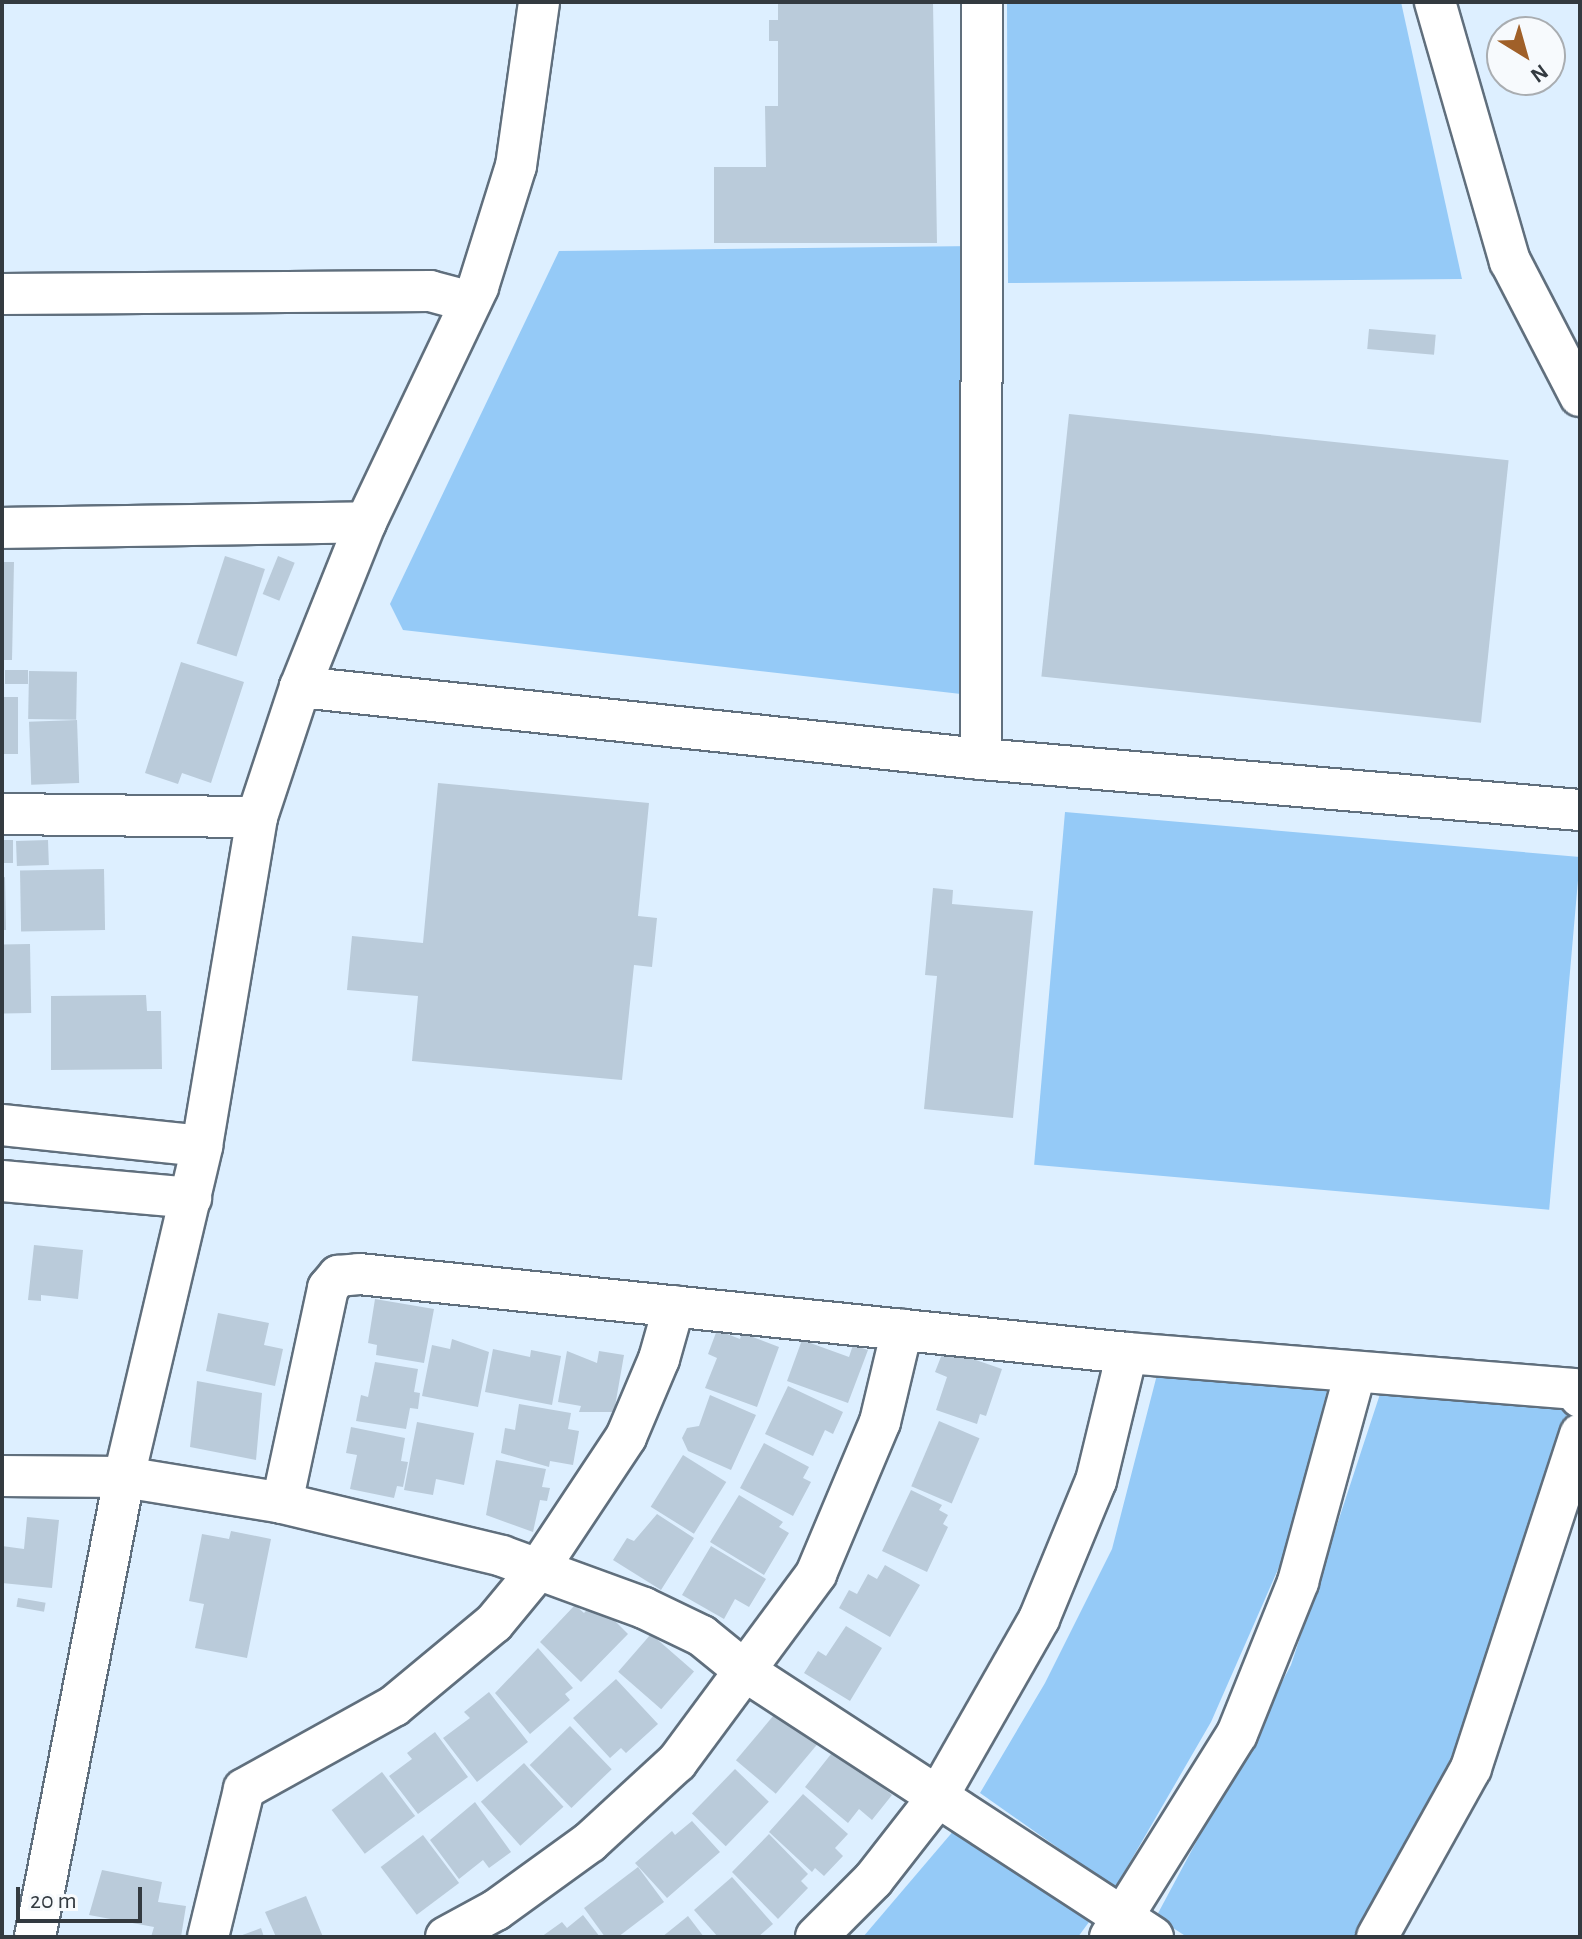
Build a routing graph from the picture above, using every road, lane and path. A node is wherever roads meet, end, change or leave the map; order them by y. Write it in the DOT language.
graph roads {
  1 [pos="539,2"];
  2 [pos="982,2"];
  3 [pos="1435,2"];
  4 [pos="2,294"];
  5 [pos="471,302"];
  6 [pos="1580,396"];
  7 [pos="366,522"];
  8 [pos="2,528"];
  9 [pos="300,687"];
  10 [pos="981,759"];
  11 [pos="1580,810"];
  12 [pos="2,814"];
  13 [pos="257,817"];
  14 [pos="2,1125"];
  15 [pos="202,1146"];
  16 [pos="2,1181"];
  17 [pos="191,1198"];
  18 [pos="674,1306"];
  19 [pos="902,1330"];
  20 [pos="1127,1353"];
  21 [pos="1355,1374"];
  22 [pos="1580,1397"];
  23 [pos="1580,1434"];
  24 [pos="2,1476"];
  25 [pos="124,1477"];
  26 [pos="282,1503"];
  27 [pos="537,1571"];
  28 [pos="745,1671"];
  29 [pos="937,1798"];
  30 [pos="1129,1930"];
  31 [pos="35,1937"];
  32 [pos="208,1937"];
  33 [pos="446,1937"];
  34 [pos="816,1937"];
  35 [pos="1377,1937"];
  1 -- 5 [label="street"];
  2 -- 10 [label="street"];
  3 -- 6 [label="street"];
  4 -- 5 [label="street"];
  5 -- 7 [label="street"];
  7 -- 8 [label="street"];
  7 -- 9 [label="street"];
  9 -- 10 [label="street"];
  9 -- 13 [label="street"];
  10 -- 11 [label="street"];
  12 -- 13 [label="street"];
  13 -- 15 [label="street"];
  14 -- 15 [label="street"];
  15 -- 17 [label="street"];
  16 -- 17 [label="street"];
  17 -- 25 [label="street"];
  18 -- 19 [label="street"];
  18 -- 26 [label="street"];
  18 -- 27 [label="street"];
  19 -- 20 [label="street"];
  19 -- 28 [label="street"];
  20 -- 21 [label="street"];
  20 -- 29 [label="street"];
  21 -- 22 [label="street"];
  21 -- 30 [label="street"];
  23 -- 35 [label="street"];
  24 -- 25 [label="street"];
  25 -- 26 [label="street"];
  25 -- 31 [label="street"];
  26 -- 27 [label="street"];
  27 -- 28 [label="street"];
  27 -- 32 [label="street"];
  28 -- 29 [label="street"];
  28 -- 33 [label="street"];
  29 -- 30 [label="street"];
  29 -- 34 [label="street"];
}
